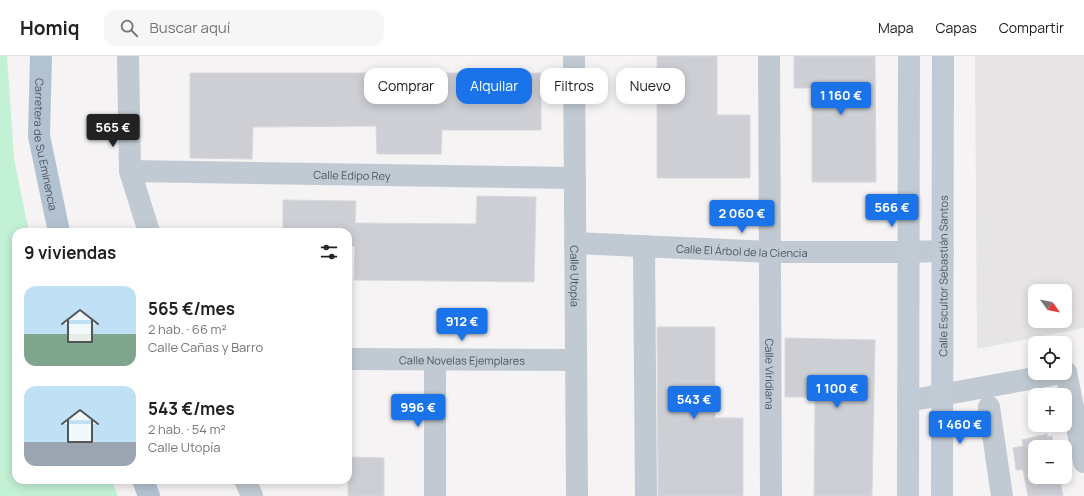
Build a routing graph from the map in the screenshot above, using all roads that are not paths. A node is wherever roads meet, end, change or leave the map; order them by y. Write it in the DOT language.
graph roads {
  1 [pos="41,56"];
  2 [pos="128,56"];
  3 [pos="574,56"];
  4 [pos="769,56"];
  5 [pos="909,56"];
  6 [pos="944,56"];
  7 [pos="130,171"];
  8 [pos="575,178"];
  9 [pos="58,228"];
  10 [pos="148,228"];
  11 [pos="575,244"];
  12 [pos="644,246"];
  13 [pos="943,251"];
  14 [pos="770,252"];
  15 [pos="909,252"];
  16 [pos="352,359"];
  17 [pos="435,359"];
  18 [pos="576,360"];
  19 [pos="1028,379"];
  20 [pos="1070,380"];
  21 [pos="943,395"];
  22 [pos="908,401"];
  23 [pos="990,407"];
  24 [pos="1084,462"];
  25 [pos="144,484"];
  26 [pos="247,484"];
  27 [pos="149,496"];
  28 [pos="252,496"];
  29 [pos="435,496"];
  30 [pos="577,496"];
  31 [pos="646,496"];
  32 [pos="771,496"];
  33 [pos="908,496"];
  34 [pos="942,496"];
  35 [pos="1002,496"];
  1 -- 9 [label="main road, Carretera de Su Eminencia"];
  2 -- 7 [label="street"];
  3 -- 8 [label="street, Calle Utopía"];
  4 -- 14 [label="street, Calle Viridiana"];
  5 -- 15 [label="street"];
  6 -- 13 [label="street, Calle Escultor Sebastián Santos"];
  7 -- 8 [label="street, Calle Edipo Rey"];
  7 -- 10 [label="street"];
  8 -- 11 [label="street, Calle Utopía"];
  11 -- 12 [label="street, Calle El Árbol de la Ciencia"];
  11 -- 18 [label="street, Calle Utopía"];
  12 -- 14 [label="street, Calle El Árbol de la Ciencia"];
  12 -- 31 [label="street"];
  13 -- 15 [label="street, Calle El Árbol de la Ciencia"];
  13 -- 21 [label="street, Calle Escultor Sebastián Santos"];
  14 -- 15 [label="street, Calle El Árbol de la Ciencia"];
  14 -- 32 [label="street, Calle Viridiana"];
  15 -- 22 [label="street"];
  16 -- 17 [label="street, Calle Novelas Ejemplares"];
  17 -- 18 [label="street, Calle Novelas Ejemplares"];
  17 -- 29 [label="street"];
  18 -- 30 [label="street, Calle Utopía"];
  19 -- 21 [label="street"];
  20 -- 24 [label="street"];
  21 -- 22 [label="street"];
  21 -- 34 [label="street, Calle Escultor Sebastián Santos"];
  22 -- 33 [label="street"];
  23 -- 35 [label="street"];
  25 -- 27 [label="main road"];
  26 -- 28 [label="street"];
}
